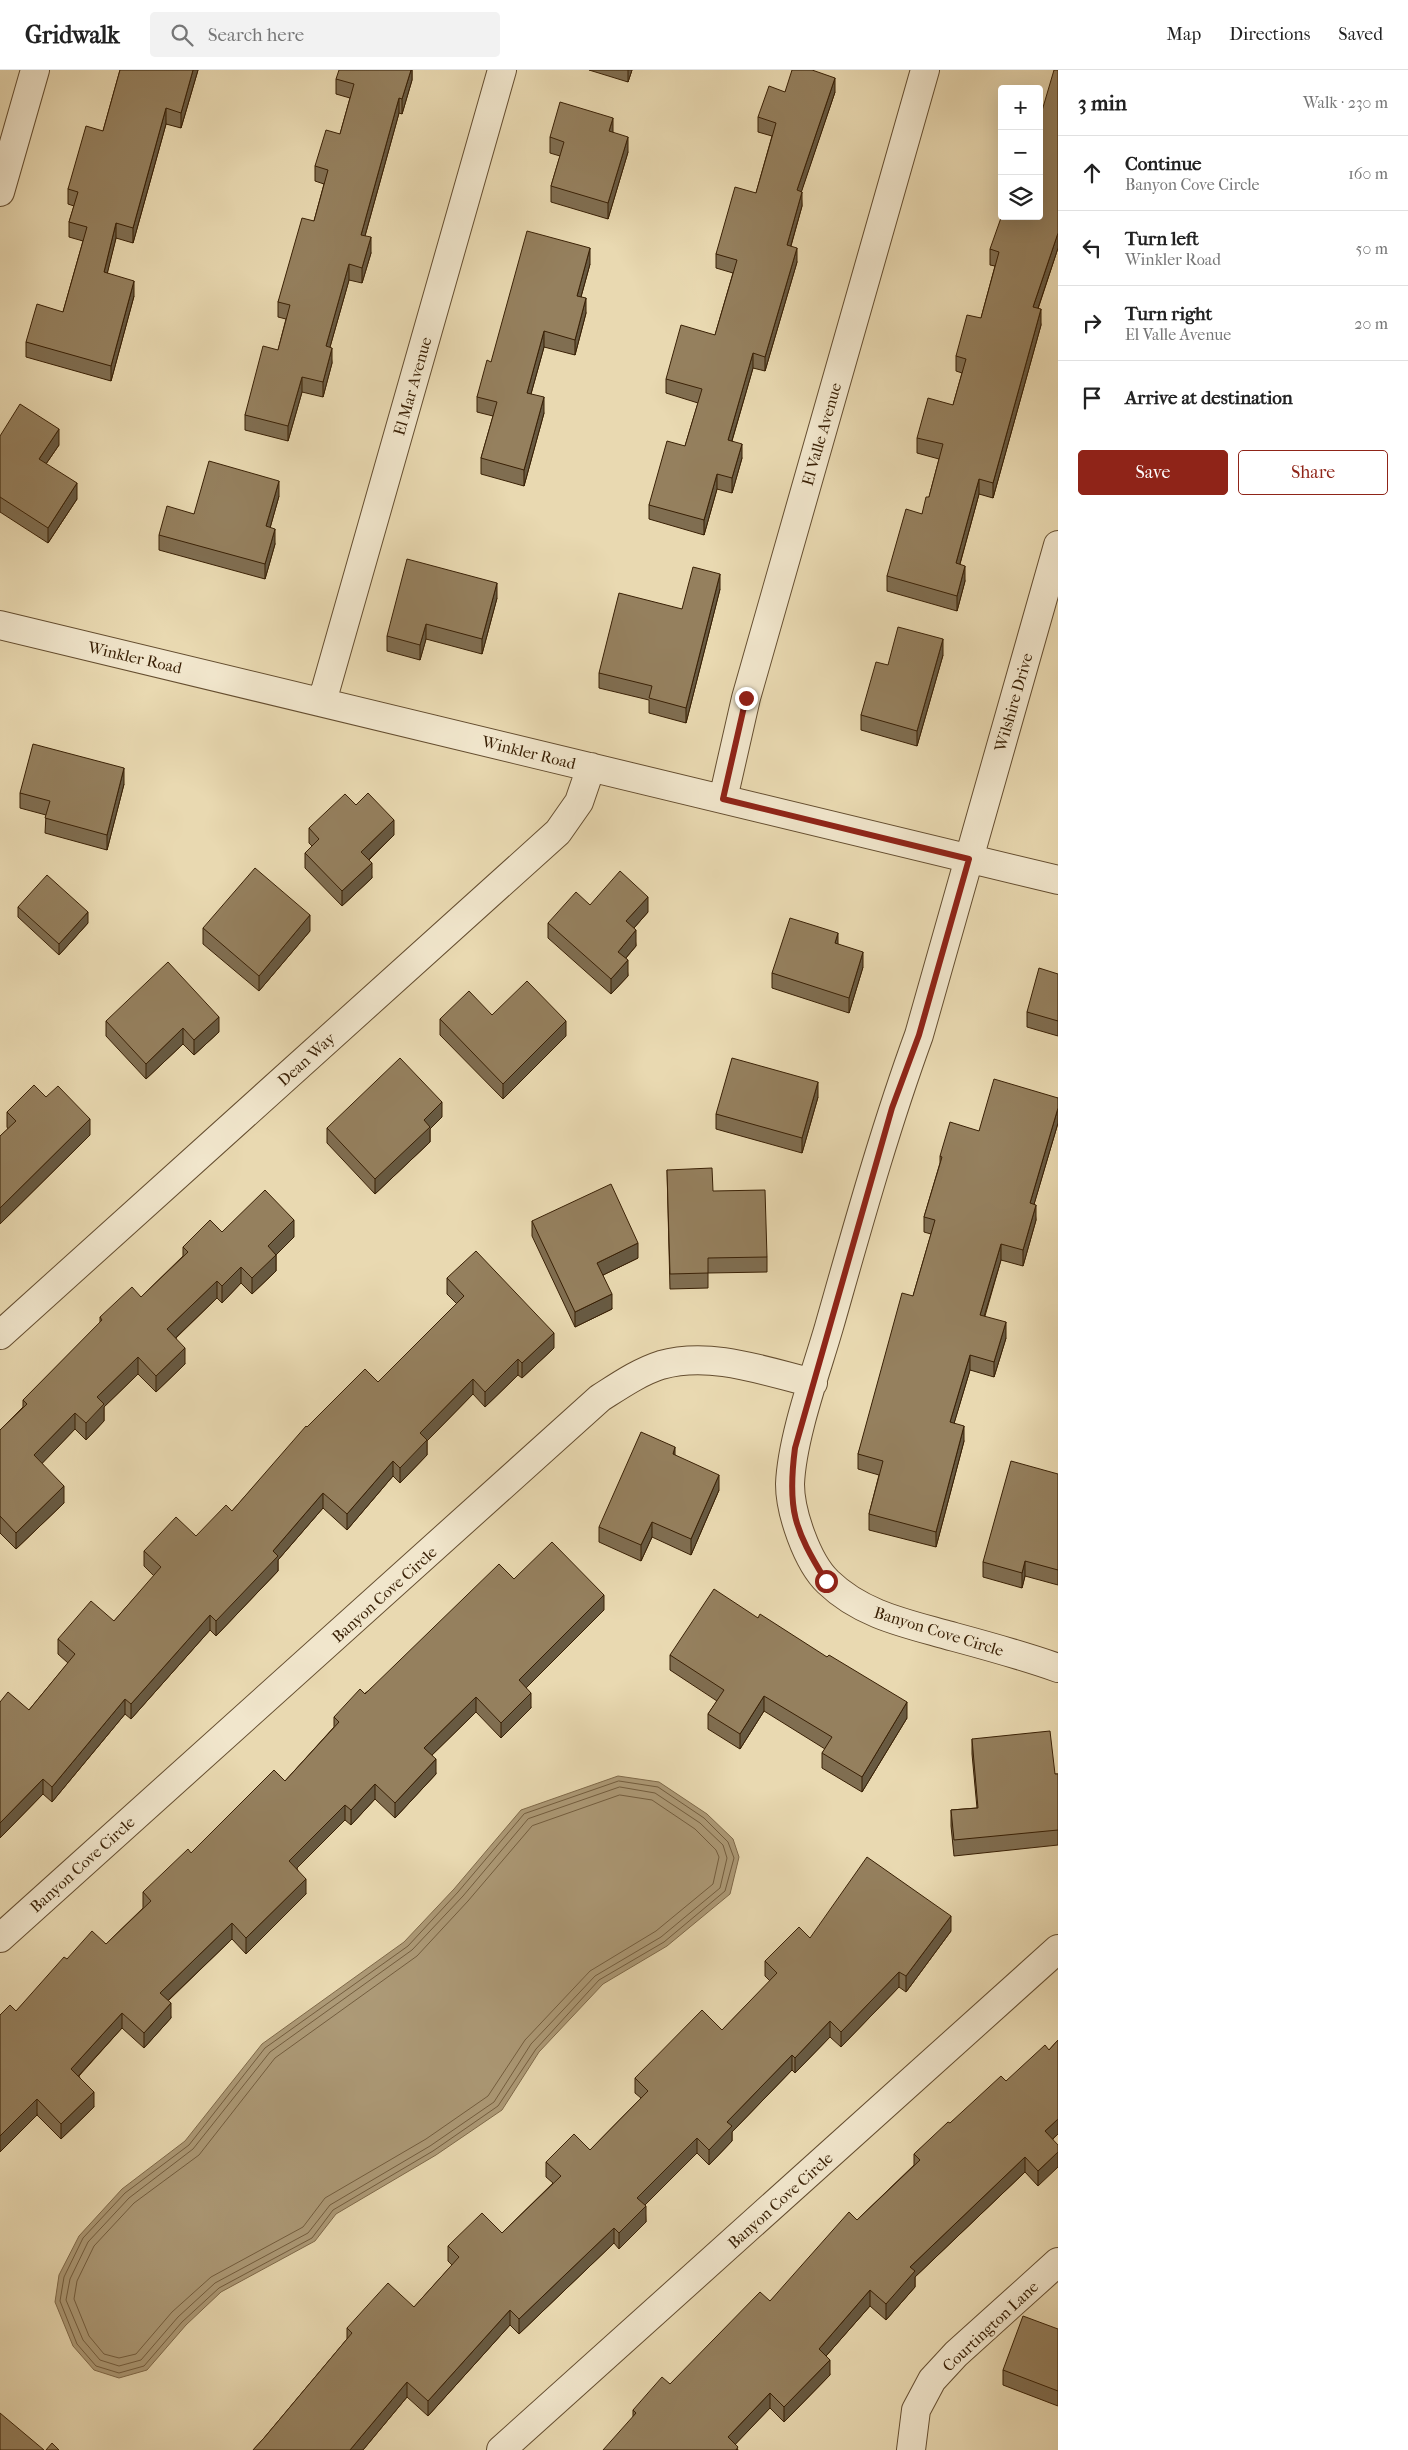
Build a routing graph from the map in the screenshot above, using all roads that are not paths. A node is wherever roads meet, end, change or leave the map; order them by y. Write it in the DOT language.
graph roads {
  1 [pos="35,70"];
  2 [pos="502,70"];
  3 [pos="925,70"];
  4 [pos="0,192"];
  5 [pos="1058,545"];
  6 [pos="0,625"];
  7 [pos="322,702"];
  8 [pos="591,767"];
  9 [pos="723,799"];
  10 [pos="969,859"];
  11 [pos="1058,880"];
  12 [pos="0,1335"];
  13 [pos="812,1383"];
  14 [pos="1058,1668"];
  15 [pos="0,1938"];
  16 [pos="1058,1949"];
  17 [pos="1058,2262"];
  18 [pos="501,2450"];
  19 [pos="911,2450"];
  1 -- 4 [label="street"];
  2 -- 7 [label="street, El Mar Avenue"];
  3 -- 9 [label="street, El Valle Avenue"];
  5 -- 10 [label="street, Wilshire Drive"];
  6 -- 7 [label="street, Winkler Road"];
  7 -- 8 [label="street, Winkler Road"];
  8 -- 9 [label="street, Winkler Road"];
  8 -- 12 [label="street, Dean Way"];
  9 -- 10 [label="street, Winkler Road"];
  10 -- 11 [label="street, Winkler Road"];
  10 -- 13 [label="street, Banyon Cove Circle"];
  13 -- 14 [label="street, Banyon Cove Circle"];
  13 -- 15 [label="street, Banyon Cove Circle"];
  16 -- 18 [label="street, Banyon Cove Circle"];
  17 -- 19 [label="street, Courtington Lane"];
}
